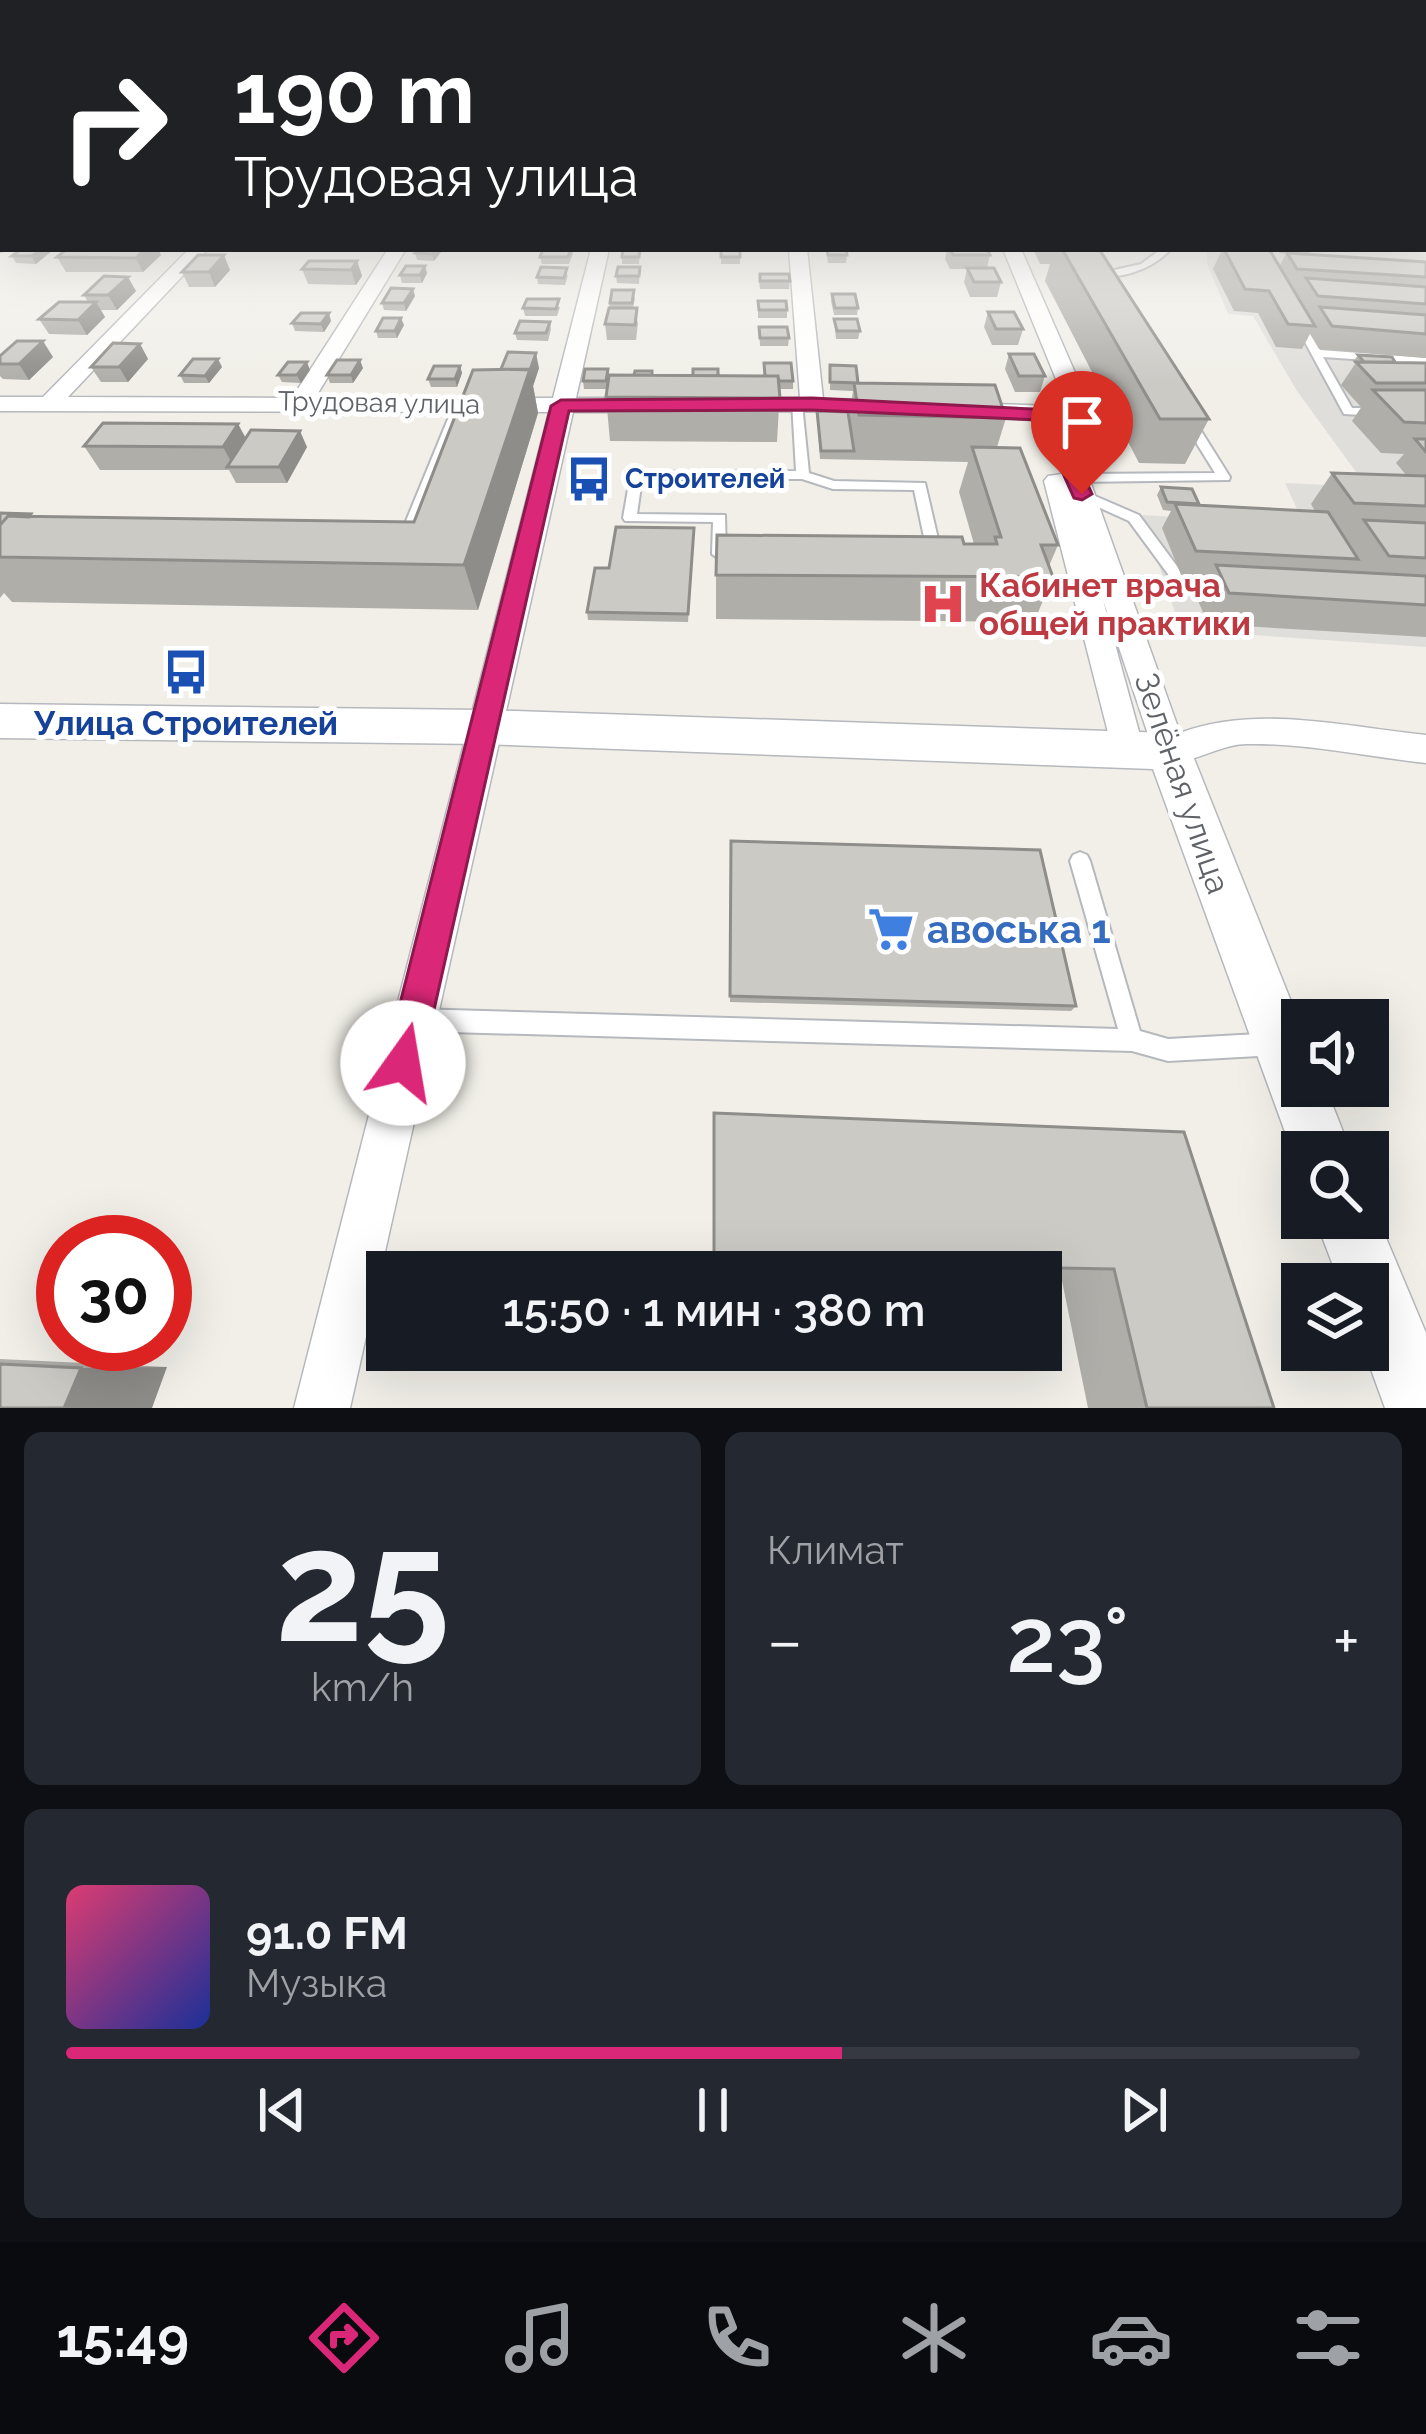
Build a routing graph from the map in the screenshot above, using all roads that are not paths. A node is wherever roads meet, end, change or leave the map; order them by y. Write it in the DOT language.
graph roads {
  1 [pos="196,252"];
  2 [pos="395,252"];
  3 [pos="599,252"];
  4 [pos="798,252"];
  5 [pos="1015,252"];
  6 [pos="1164,252"];
  7 [pos="1094,268"];
  8 [pos="1079,274"];
  9 [pos="1110,295"];
  10 [pos="1321,325"];
  11 [pos="1314,353"];
  12 [pos="1426,361"];
  13 [pos="1173,396"];
  14 [pos="301,402"];
  15 [pos="0,404"];
  16 [pos="49,404"];
  17 [pos="459,404"];
  18 [pos="804,404"];
  19 [pos="561,406"];
  20 [pos="1387,412"];
  21 [pos="1046,414"];
  22 [pos="803,476"];
  23 [pos="1079,486"];
  24 [pos="379,546"];
  25 [pos="741,554"];
  26 [pos="914,558"];
  27 [pos="1251,587"];
  28 [pos="0,721"];
  29 [pos="482,727"];
  30 [pos="1426,749"];
  31 [pos="1148,751"];
  32 [pos="1080,861"];
  33 [pos="413,1020"];
  34 [pos="1132,1040"];
  35 [pos="1279,1044"];
  36 [pos="1313,1131"];
  37 [pos="1355,1239"];
  38 [pos="322,1408"];
  39 [pos="1421,1408"];
  1 -- 16 [label="street"];
  2 -- 14 [label="street"];
  3 -- 19 [label="street"];
  4 -- 18 [label="street"];
  5 -- 21 [label="street"];
  6 -- 7 [label="lane"];
  7 -- 8 [label="lane"];
  7 -- 9 [label="lane"];
  10 -- 11 [label="lane"];
  11 -- 12 [label="lane"];
  11 -- 20 [label="lane"];
  13 -- 23 [label="lane"];
  14 -- 16 [label="street, Трудовая улица"];
  14 -- 17 [label="street, Трудовая улица"];
  15 -- 16 [label="street, Трудовая улица"];
  17 -- 19 [label="street, Трудовая улица"];
  17 -- 24 [label="lane"];
  18 -- 19 [label="street, Трудовая улица"];
  18 -- 21 [label="street, Трудовая улица"];
  18 -- 22 [label="lane"];
  19 -- 29 [label="street"];
  21 -- 23 [label="street, Зелёная улица"];
  21 -- 31 [label="street, Зелёная улица"];
  22 -- 25 [label="lane"];
  22 -- 26 [label="lane"];
  23 -- 27 [label="lane"];
  23 -- 31 [label="street, Зелёная улица"];
  28 -- 29 [label="street"];
  29 -- 31 [label="street"];
  29 -- 33 [label="street"];
  30 -- 31 [label="street"];
  31 -- 35 [label="street, Зелёная улица"];
  32 -- 34 [label="lane"];
  33 -- 34 [label="lane"];
  33 -- 38 [label="street"];
  34 -- 35 [label="lane"];
  35 -- 36 [label="street, Зелёная улица"];
  37 -- 39 [label="street"];
}
